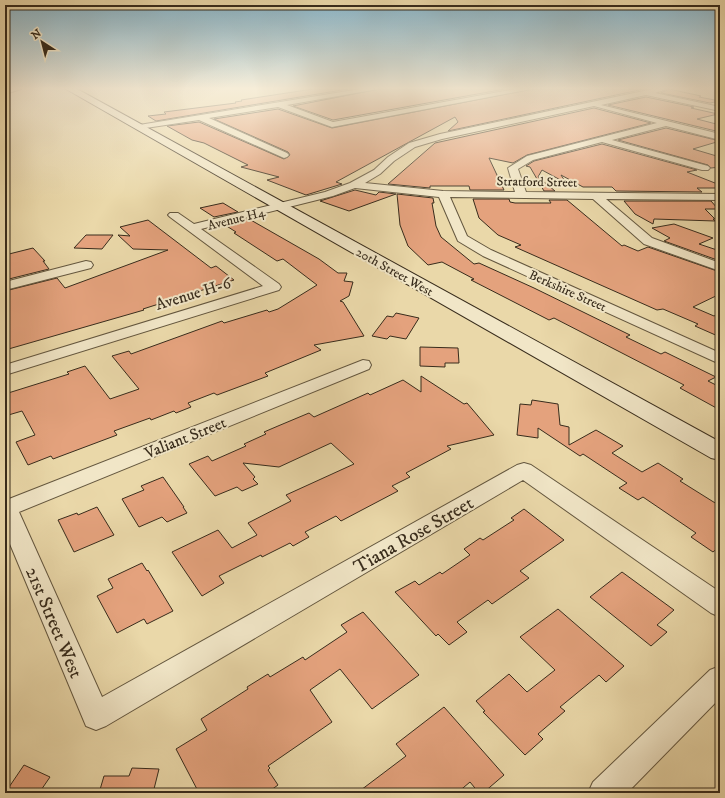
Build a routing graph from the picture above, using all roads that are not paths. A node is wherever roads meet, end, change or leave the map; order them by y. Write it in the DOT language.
graph roads {
  1 [pos="144,126"];
  2 [pos="220,126"];
  3 [pos="491,126"];
  4 [pos="654,126"];
  5 [pos="680,126"];
  6 [pos="139,127"];
  7 [pos="720,137"];
  8 [pos="601,139"];
  9 [pos="284,155"];
  10 [pos="706,168"];
  11 [pos="354,185"];
  12 [pos="443,194"];
  13 [pos="521,194"];
  14 [pos="596,196"];
  15 [pos="720,197"];
  16 [pos="280,207"];
  17 [pos="174,215"];
  18 [pos="192,228"];
  19 [pos="86,264"];
  20 [pos="720,267"];
  21 [pos="5,286"];
  22 [pos="720,359"];
  23 [pos="363,365"];
  24 [pos="5,370"];
  25 [pos="720,452"];
  26 [pos="6,507"];
  27 [pos="720,606"];
  28 [pos="720,679"];
  29 [pos="96,716"];
  30 [pos="604,793"];
  1 -- 6 [label="street"];
  2 -- 9 [label="street"];
  3 -- 11 [label="street, Avenue H4"];
  4 -- 8 [label="street"];
  5 -- 7 [label="street"];
  6 -- 16 [label="main road, 20th Street West"];
  8 -- 10 [label="street"];
  8 -- 13 [label="street"];
  11 -- 12 [label="street, Stratford Street"];
  11 -- 16 [label="street, Avenue H4"];
  12 -- 13 [label="street, Stratford Street"];
  12 -- 22 [label="street, Berkshire Street"];
  13 -- 14 [label="street, Stratford Street"];
  14 -- 15 [label="street, Stratford Street"];
  14 -- 20 [label="street"];
  16 -- 18 [label="street, Avenue H4"];
  16 -- 25 [label="main road, 20th Street West"];
  17 -- 18 [label="street, Avenue H-6"];
  18 -- 24 [label="street, Avenue H-6"];
  19 -- 21 [label="street"];
  23 -- 26 [label="street, Valiant Street"];
  26 -- 29 [label="street, 21st Street West"];
  27 -- 29 [label="street, Tiana Rose Street"];
  28 -- 30 [label="street"];
}
